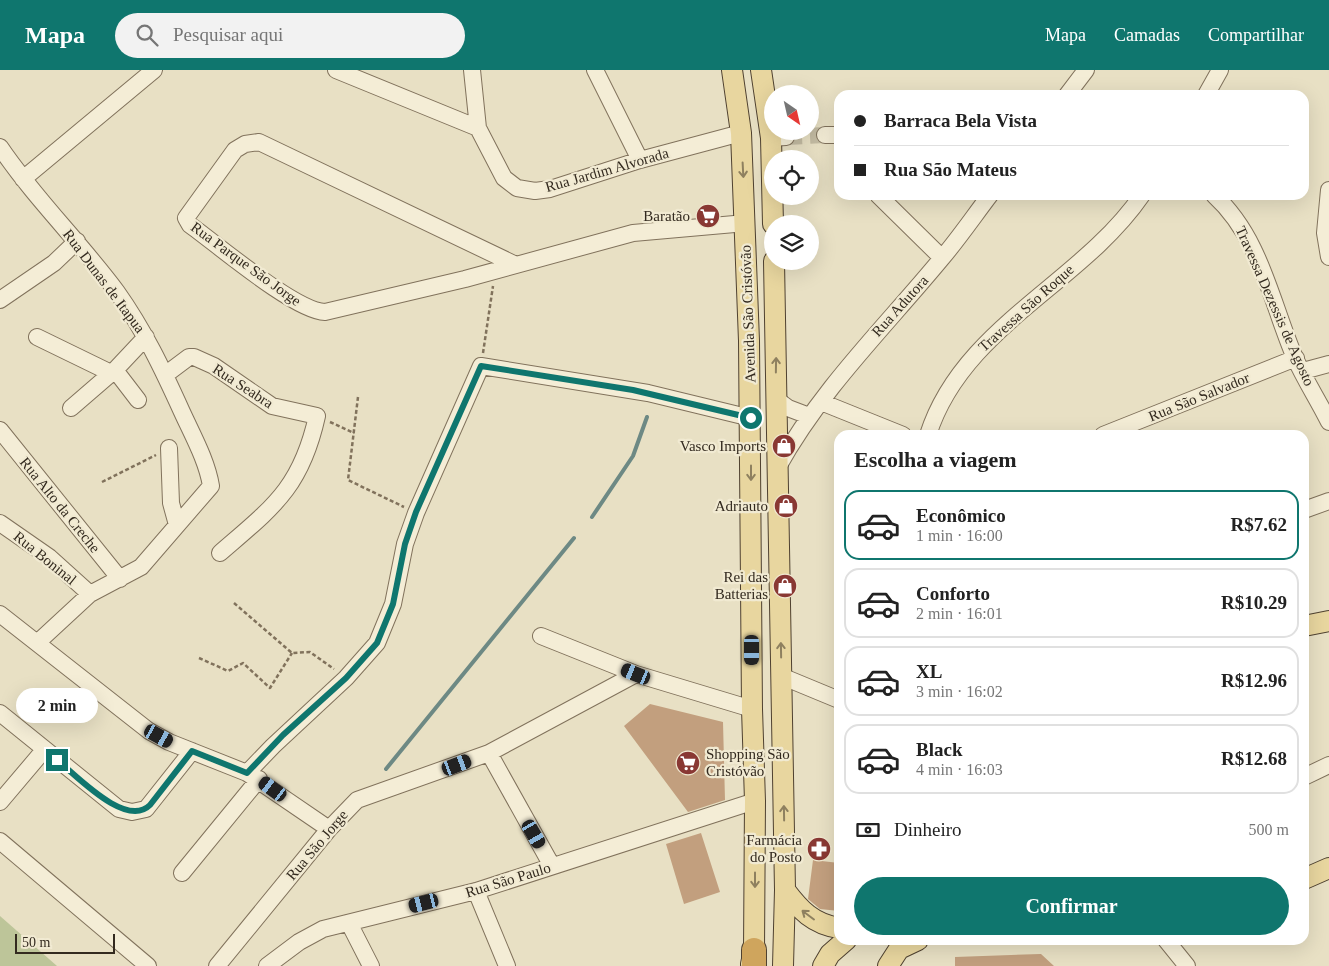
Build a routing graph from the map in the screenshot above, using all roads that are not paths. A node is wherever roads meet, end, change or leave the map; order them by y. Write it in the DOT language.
graph roads {
  1 [pos="154,70"];
  2 [pos="336,70"];
  3 [pos="472,70"];
  4 [pos="595,70"];
  5 [pos="732,70"];
  6 [pos="761,70"];
  7 [pos="1086,70"];
  8 [pos="1220,70"];
  9 [pos="1071,90"];
  10 [pos="1209,90"];
  11 [pos="478,128"];
  12 [pos="741,133"];
  13 [pos="0,147"];
  14 [pos="640,160"];
  15 [pos="23,180"];
  16 [pos="1329,190"];
  17 [pos="883,200"];
  18 [pos="986,200"];
  19 [pos="1138,200"];
  20 [pos="1219,200"];
  21 [pos="774,215"];
  22 [pos="746,223"];
  23 [pos="76,241"];
  24 [pos="1329,257"];
  25 [pos="942,258"];
  26 [pos="514,264"];
  27 [pos="774,270"];
  28 [pos="0,300"];
  29 [pos="37,337"];
  30 [pos="146,337"];
  31 [pos="1329,364"];
  32 [pos="1299,365"];
  33 [pos="113,372"];
  34 [pos="165,375"];
  35 [pos="776,399"];
  36 [pos="138,400"];
  37 [pos="821,402"];
  38 [pos="71,408"];
  39 [pos="809,416"];
  40 [pos="751,418"];
  41 [pos="1329,422"];
  42 [pos="0,430"];
  43 [pos="891,430"];
  44 [pos="930,430"];
  45 [pos="1117,430"];
  46 [pos="169,448"];
  47 [pos="778,467"];
  48 [pos="1329,501"];
  49 [pos="1309,508"];
  50 [pos="0,523"];
  51 [pos="177,525"];
  52 [pos="220,553"];
  53 [pos="120,579"];
  54 [pos="90,594"];
  55 [pos="0,614"];
  56 [pos="1329,621"];
  57 [pos="1309,625"];
  58 [pos="541,636"];
  59 [pos="37,643"];
  60 [pos="636,674"];
  61 [pos="781,676"];
  62 [pos="834,698"];
  63 [pos="752,709"];
  64 [pos="0,713"];
  65 [pos="44,750"];
  66 [pos="192,751"];
  67 [pos="489,753"];
  68 [pos="1329,765"];
  69 [pos="1309,775"];
  70 [pos="253,776"];
  71 [pos="755,801"];
  72 [pos="0,802"];
  73 [pos="329,829"];
  74 [pos="0,841"];
  75 [pos="552,866"];
  76 [pos="1329,868"];
  77 [pos="182,873"];
  78 [pos="1309,877"];
  79 [pos="785,890"];
  80 [pos="476,891"];
  81 [pos="349,923"];
  82 [pos="834,926"];
  83 [pos="840,945"];
  84 [pos="907,945"];
  85 [pos="1170,945"];
  86 [pos="752,963"];
  87 [pos="148,966"];
  88 [pos="218,966"];
  89 [pos="267,966"];
  90 [pos="371,966"];
  91 [pos="507,966"];
  92 [pos="782,966"];
  93 [pos="823,966"];
  94 [pos="888,966"];
  95 [pos="1187,966"];
  1 -- 15 [label="street"];
  2 -- 11 [label="street"];
  3 -- 11 [label="street"];
  4 -- 14 [label="street"];
  5 -- 12 [label="main road, Avenida São Cristóvão"];
  6 -- 21 [label="main road"];
  7 -- 9 [label="street"];
  8 -- 10 [label="street"];
  11 -- 14 [label="street, Rua Jardim Alvorada"];
  12 -- 14 [label="street, Rua Jardim Alvorada"];
  12 -- 22 [label="main road, Avenida São Cristóvão, one-way"];
  13 -- 15 [label="street, Rua Dunas de Itapua"];
  15 -- 23 [label="street, Rua Dunas de Itapua"];
  16 -- 24 [label="street"];
  17 -- 25 [label="street"];
  18 -- 25 [label="street, Rua Adutora"];
  19 -- 44 [label="street, Travessa São Roque"];
  20 -- 32 [label="street, Travessa Dezessis de Agosto"];
  22 -- 26 [label="street, Rua Parque São Jorge"];
  22 -- 40 [label="main road, Avenida São Cristóvão"];
  23 -- 28 [label="street"];
  23 -- 30 [label="street, Rua Dunas de Itapua"];
  25 -- 37 [label="street, Rua Adutora"];
  26 -- 26 [label="street, Rua Parque São Jorge"];
  35 -- 27 [label="main road, Avenida São Cristóvão, one-way"];
  29 -- 33 [label="street"];
  30 -- 33 [label="street"];
  30 -- 34 [label="street, Rua Dunas de Itapua"];
  31 -- 32 [label="street, Rua São Salvador"];
  32 -- 41 [label="street, Travessa Dezessis de Agosto"];
  32 -- 45 [label="street, Rua São Salvador"];
  33 -- 36 [label="street"];
  33 -- 38 [label="street"];
  34 -- 51 [label="street, Rua Dunas de Itapua"];
  34 -- 52 [label="street, Rua Seabra"];
  35 -- 39 [label="street"];
  35 -- 47 [label="main road, Avenida São Cristóvão"];
  37 -- 39 [label="street, Rua Adutora"];
  37 -- 43 [label="street"];
  39 -- 47 [label="street, Rua Adutora"];
  40 -- 63 [label="main road, Avenida São Cristóvão, one-way"];
  40 -- 70 [label="street"];
  42 -- 53 [label="street, Rua Alto da Creche"];
  46 -- 51 [label="street"];
  61 -- 47 [label="main road, Avenida São Cristóvão, one-way"];
  48 -- 49 [label="street"];
  50 -- 54 [label="street, Rua Boninal"];
  51 -- 53 [label="street"];
  53 -- 54 [label="street"];
  54 -- 59 [label="street"];
  55 -- 59 [label="street"];
  56 -- 57 [label="main road"];
  58 -- 60 [label="street"];
  59 -- 66 [label="street"];
  60 -- 63 [label="street"];
  60 -- 67 [label="street, Rua São Jorge"];
  61 -- 62 [label="street"];
  79 -- 61 [label="main road, Avenida São Cristóvão, one-way"];
  63 -- 71 [label="main road, Avenida São Cristóvão"];
  64 -- 65 [label="street"];
  65 -- 66 [label="street"];
  65 -- 72 [label="street"];
  66 -- 70 [label="street"];
  67 -- 73 [label="street, Rua São Jorge"];
  67 -- 75 [label="street"];
  68 -- 69 [label="street"];
  70 -- 73 [label="street"];
  70 -- 77 [label="street"];
  71 -- 75 [label="street, Rua São Paulo"];
  71 -- 86 [label="main road, Avenida São Cristóvão, one-way"];
  73 -- 88 [label="street, Rua São Jorge"];
  74 -- 87 [label="street"];
  75 -- 80 [label="street, Rua São Paulo"];
  76 -- 78 [label="main road"];
  82 -- 79 [label="main road, one-way"];
  79 -- 92 [label="main road, Avenida São Cristóvão"];
  80 -- 81 [label="street, Rua São Paulo"];
  80 -- 91 [label="street"];
  81 -- 89 [label="street, Rua São Paulo"];
  81 -- 90 [label="street"];
  83 -- 93 [label="main road"];
  84 -- 94 [label="main road"];
  85 -- 95 [label="street"];
}
